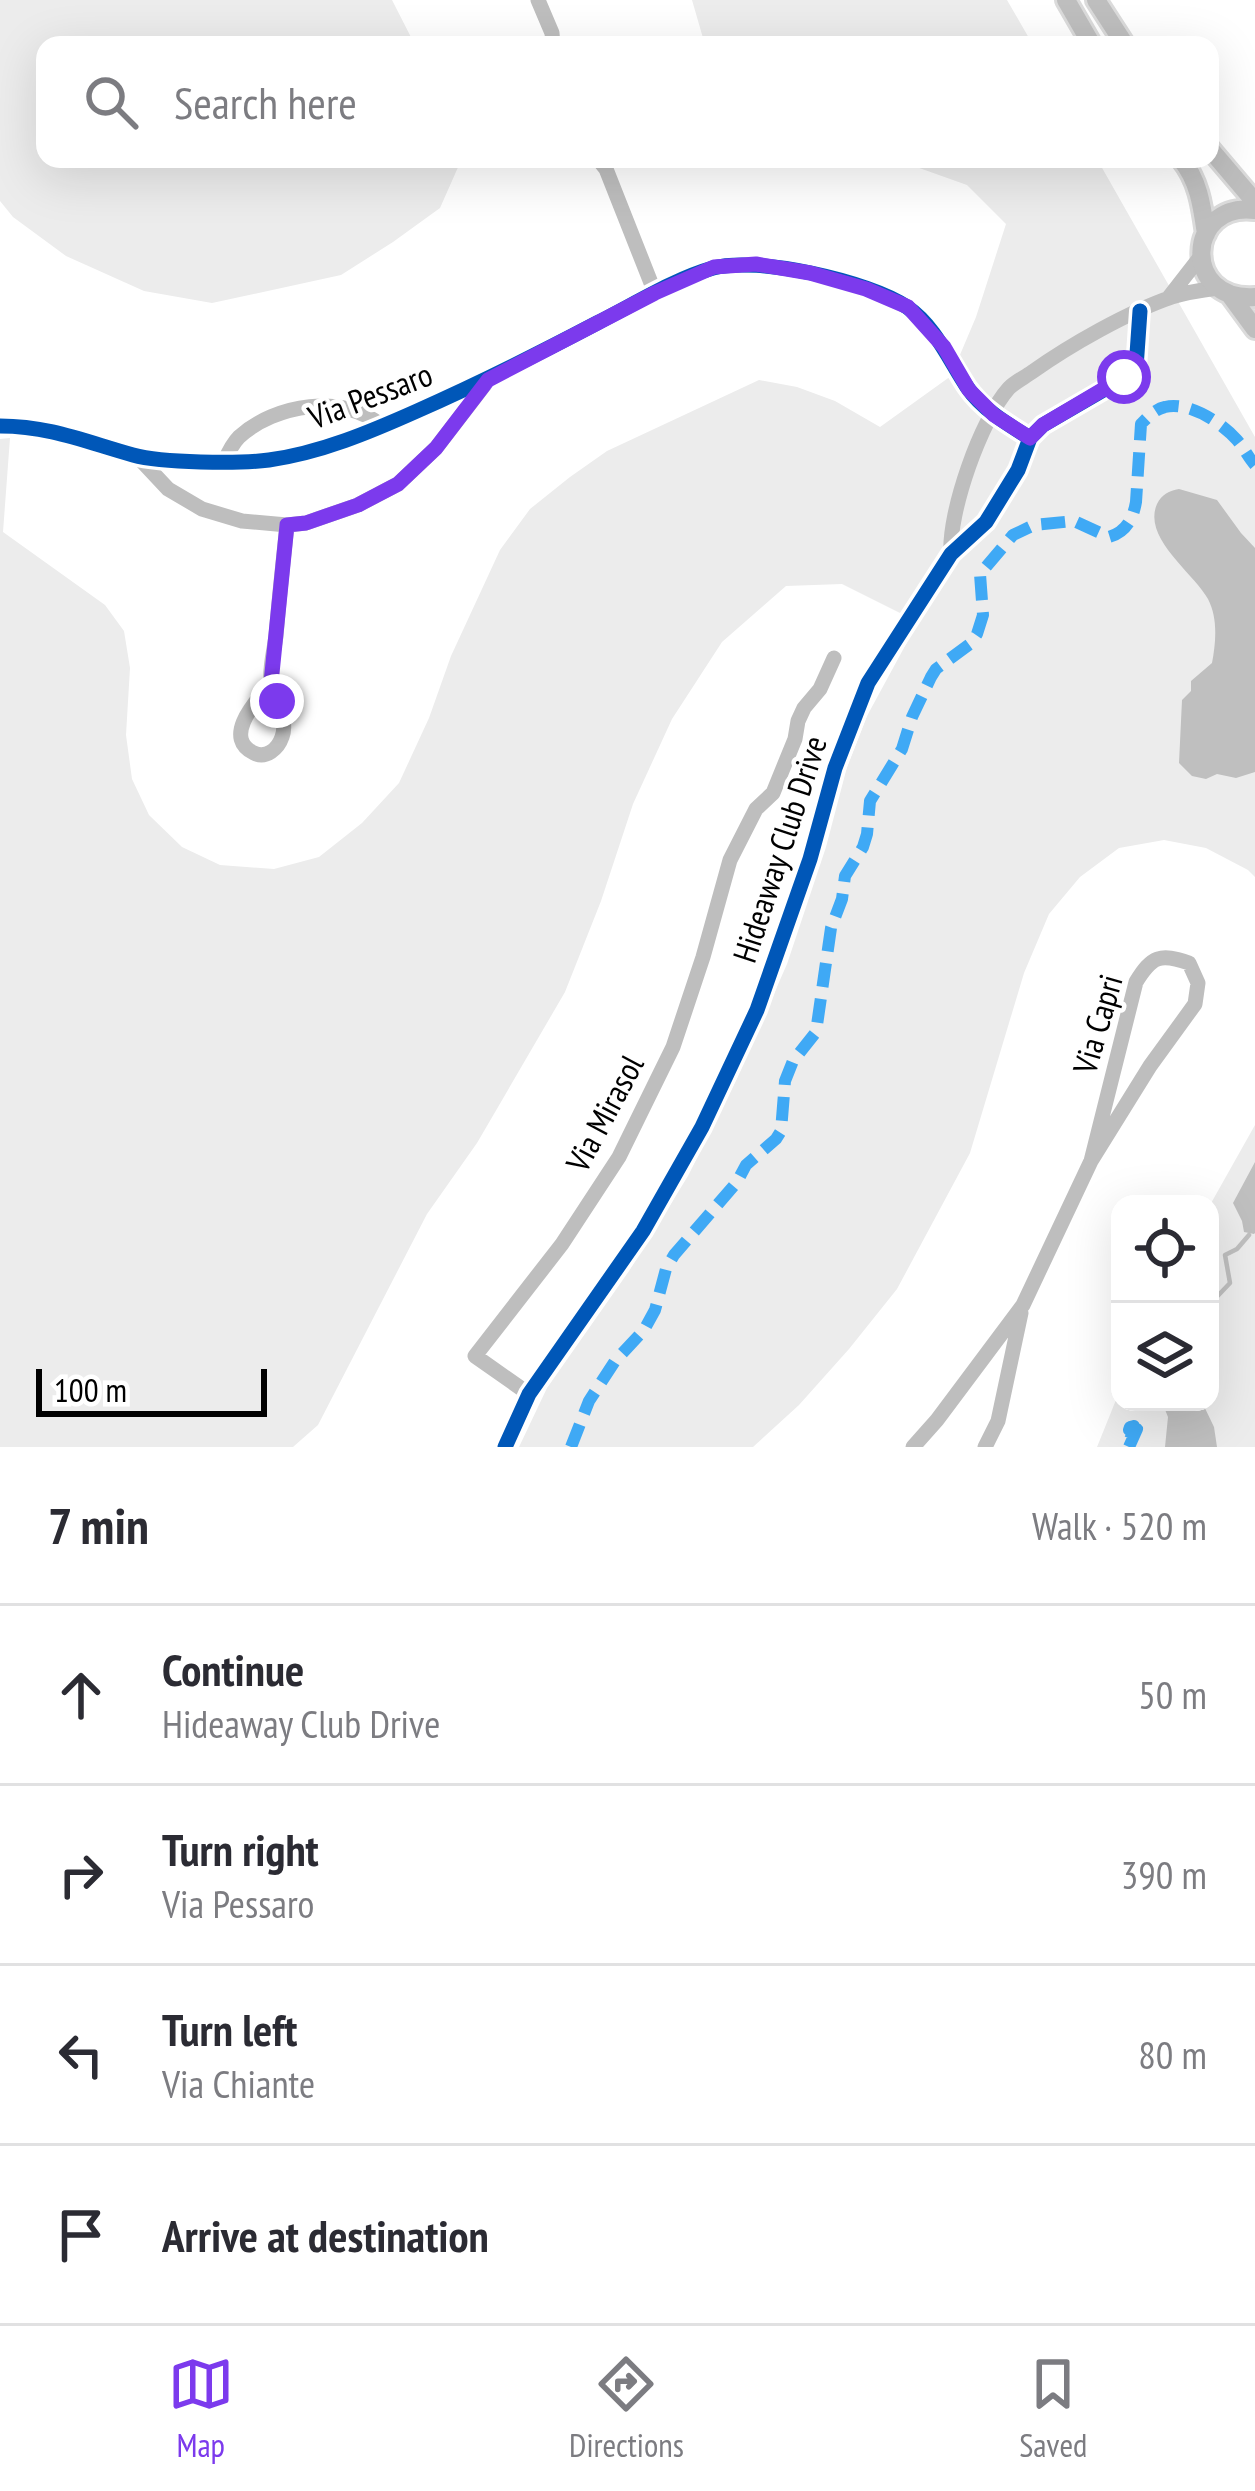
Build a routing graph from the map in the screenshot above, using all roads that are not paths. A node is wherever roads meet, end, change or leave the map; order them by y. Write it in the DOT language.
graph roads {
  1 [pos="538,0"];
  2 [pos="1066,0"];
  3 [pos="1096,0"];
  4 [pos="555,36"];
  5 [pos="1087,36"];
  6 [pos="1119,36"];
  7 [pos="1219,160"];
  8 [pos="606,168"];
  9 [pos="1189,168"];
  10 [pos="1255,206"];
  11 [pos="1206,234"];
  12 [pos="1201,256"];
  13 [pos="1224,292"];
  14 [pos="655,293"];
  15 [pos="1255,297"];
  16 [pos="1167,299"];
  17 [pos="1140,311"];
  18 [pos="1255,329"];
  19 [pos="488,380"];
  20 [pos="994,415"];
  21 [pos="0,425"];
  22 [pos="382,426"];
  23 [pos="1030,438"];
  24 [pos="138,457"];
  25 [pos="224,462"];
  26 [pos="287,525"];
  27 [pos="951,554"];
  28 [pos="835,658"];
  29 [pos="271,683"];
  30 [pos="1091,1161"];
  31 [pos="1023,1304"];
  32 [pos="530,1394"];
  33 [pos="505,1447"];
  34 [pos="913,1447"];
  35 [pos="985,1447"];
  1 -- 4 [label="street"];
  2 -- 5 [label="main road"];
  3 -- 6 [label="main road"];
  7 -- 10 [label="main road"];
  8 -- 14 [label="street"];
  9 -- 11 [label="main road"];
  10 -- 11 [label="main road"];
  11 -- 12 [label="main road"];
  12 -- 13 [label="main road"];
  12 -- 16 [label="street, Hideaway Club Drive"];
  13 -- 15 [label="main road"];
  13 -- 16 [label="street, Hideaway Club Drive"];
  13 -- 18 [label="main road"];
  14 -- 19 [label="street, Via Pessaro"];
  14 -- 20 [label="street, Via Pessaro"];
  16 -- 17 [label="street, Hideaway Club Drive"];
  17 -- 20 [label="street, Hideaway Club Drive"];
  17 -- 23 [label="street, Hideaway Club Drive"];
  19 -- 22 [label="street, Via Pessaro"];
  19 -- 26 [label="street, Via Pessaro"];
  20 -- 23 [label="street, Via Pessaro"];
  20 -- 27 [label="street, Hideaway Club Drive"];
  21 -- 24 [label="street, Via Pessaro"];
  22 -- 25 [label="street, Via Pessaro"];
  22 -- 25 [label="street, Via Pessaro"];
  23 -- 27 [label="street, Hideaway Club Drive"];
  24 -- 25 [label="street, Via Pessaro"];
  24 -- 26 [label="street, Via Pessaro"];
  26 -- 29 [label="street"];
  27 -- 32 [label="street, Hideaway Club Drive"];
  28 -- 32 [label="street, Via Mirasol"];
  30 -- 30 [label="street, Via Capri"];
  30 -- 31 [label="street, Via Capri"];
  31 -- 34 [label="street, Via Capri"];
  31 -- 35 [label="street, Via Capri"];
  32 -- 33 [label="street, Hideaway Club Drive"];
}
